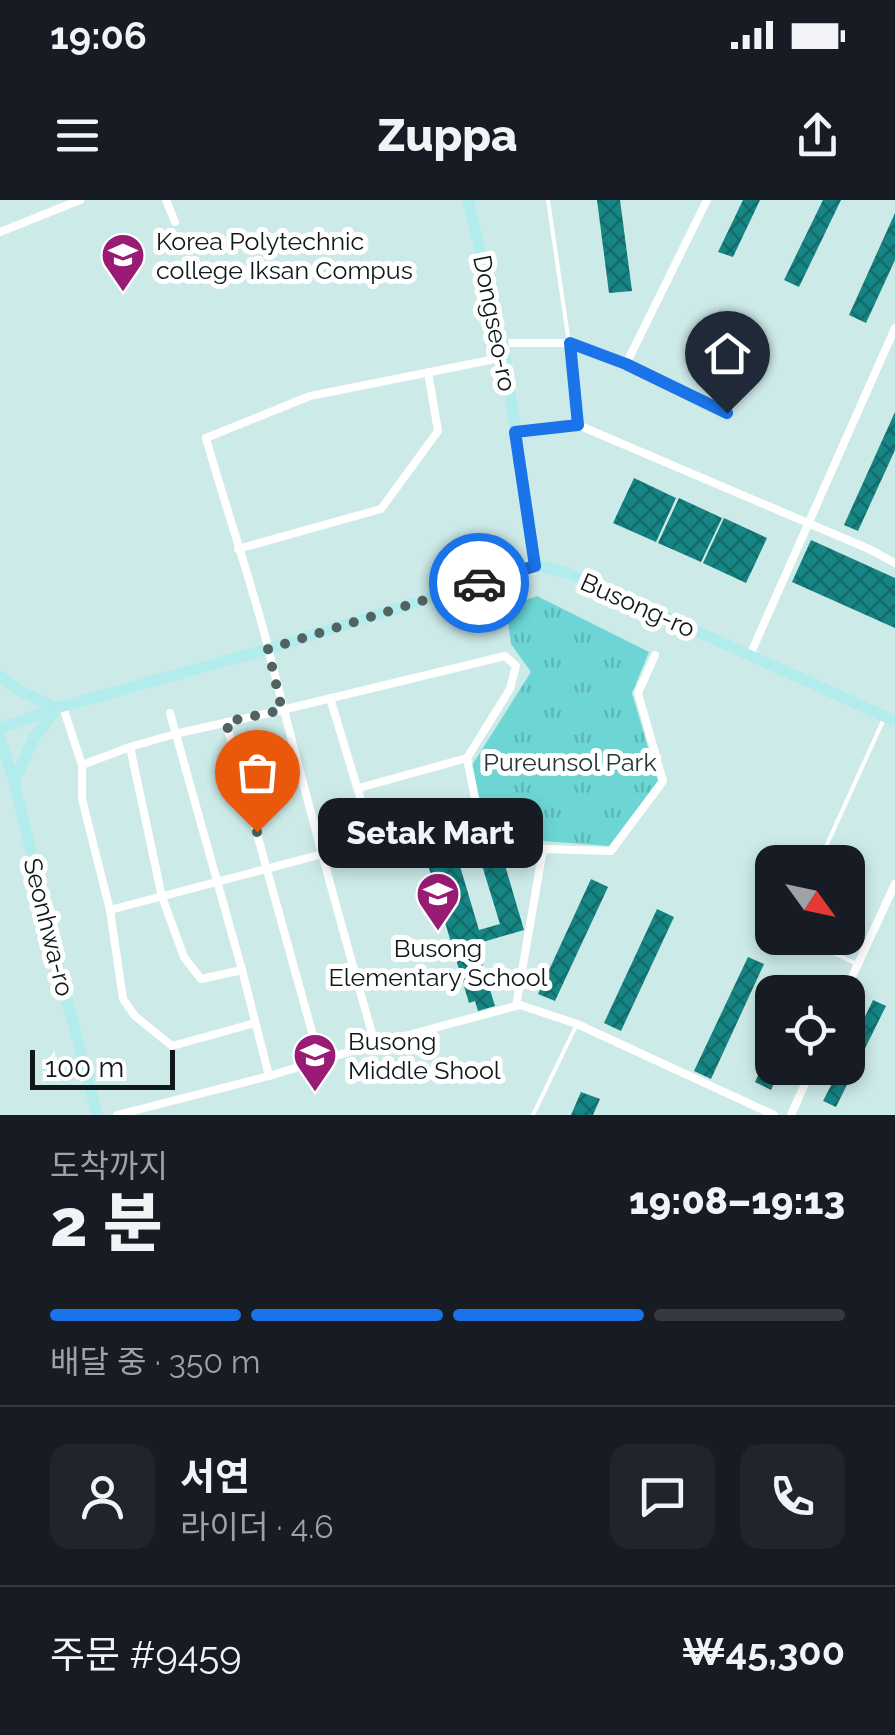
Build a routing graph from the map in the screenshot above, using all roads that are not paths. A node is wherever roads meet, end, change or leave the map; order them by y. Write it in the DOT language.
graph roads {
  1 [pos="80,200"];
  2 [pos="166,200"];
  3 [pos="468,200"];
  4 [pos="548,200"];
  5 [pos="707,200"];
  6 [pos="174,222"];
  7 [pos="0,232"];
  8 [pos="895,328"];
  9 [pos="503,343"];
  10 [pos="570,343"];
  11 [pos="505,358"];
  12 [pos="626,364"];
  13 [pos="428,372"];
  14 [pos="727,413"];
  15 [pos="578,425"];
  16 [pos="515,432"];
  17 [pos="806,524"];
  18 [pos="238,549"];
  19 [pos="895,563"];
  20 [pos="535,566"];
  21 [pos="268,649"];
  22 [pos="655,654"];
  23 [pos="750,656"];
  24 [pos="0,676"];
  25 [pos="330,698"];
  26 [pos="60,707"];
  27 [pos="282,710"];
  28 [pos="170,713"];
  29 [pos="890,718"];
  30 [pos="226,722"];
  31 [pos="0,728"];
  32 [pos="175,734"];
  33 [pos="0,738"];
  34 [pos="130,747"];
  35 [pos="0,750"];
  36 [pos="467,758"];
  37 [pos="82,765"];
  38 [pos="14,782"];
  39 [pos="359,788"];
  40 [pos="373,840"];
  41 [pos="827,845"];
  42 [pos="320,854"];
  43 [pos="267,869"];
  44 [pos="217,882"];
  45 [pos="895,884"];
  46 [pos="162,897"];
  47 [pos="110,910"];
  48 [pos="838,955"];
  49 [pos="857,964"];
  50 [pos="242,970"];
  51 [pos="852,975"];
  52 [pos="516,1006"];
  53 [pos="256,1023"];
  54 [pos="577,1024"];
  55 [pos="375,1044"];
  56 [pos="320,1062"];
  57 [pos="269,1076"];
  58 [pos="804,1085"];
  59 [pos="97,1115"];
  60 [pos="117,1115"];
  61 [pos="533,1115"];
  62 [pos="774,1115"];
  63 [pos="791,1115"];
  1 -- 7 [label="street"];
  2 -- 6 [label="street"];
  3 -- 9 [label="street, Dongseo-ro"];
  4 -- 10 [label="lane"];
  5 -- 12 [label="street"];
  8 -- 17 [label="street"];
  9 -- 10 [label="street"];
  9 -- 11 [label="street, Dongseo-ro"];
  10 -- 12 [label="street"];
  10 -- 15 [label="lane"];
  11 -- 13 [label="street"];
  11 -- 16 [label="street, Dongseo-ro"];
  12 -- 14 [label="street"];
  13 -- 18 [label="street"];
  13 -- 18 [label="street"];
  15 -- 16 [label="street"];
  15 -- 17 [label="street"];
  16 -- 20 [label="street, Dongseo-ro"];
  17 -- 19 [label="street"];
  17 -- 23 [label="street"];
  18 -- 21 [label="street"];
  20 -- 21 [label="street"];
  20 -- 23 [label="street, Busong-ro"];
  21 -- 26 [label="street"];
  21 -- 27 [label="street"];
  22 -- 52 [label="street"];
  23 -- 29 [label="street, Busong-ro"];
  24 -- 26 [label="street"];
  25 -- 27 [label="street"];
  25 -- 36 [label="street"];
  25 -- 39 [label="street"];
  26 -- 31 [label="street"];
  26 -- 37 [label="street"];
  26 -- 38 [label="street"];
  27 -- 30 [label="street"];
  27 -- 42 [label="street"];
  28 -- 32 [label="street"];
  29 -- 41 [label="lane, Busong-ro"];
  30 -- 32 [label="street"];
  30 -- 43 [label="street"];
  32 -- 34 [label="street"];
  32 -- 44 [label="street"];
  33 -- 38 [label="street, Seonhwa-ro"];
  34 -- 37 [label="street"];
  34 -- 46 [label="street"];
  35 -- 38 [label="street"];
  36 -- 39 [label="street"];
  36 -- 40 [label="street"];
  37 -- 47 [label="street"];
  38 -- 59 [label="street, Seonhwa-ro"];
  39 -- 40 [label="street"];
  40 -- 42 [label="street"];
  42 -- 43 [label="street"];
  42 -- 55 [label="street"];
  43 -- 44 [label="street"];
  43 -- 56 [label="street"];
  44 -- 46 [label="street"];
  44 -- 50 [label="street"];
  45 -- 49 [label="street"];
  46 -- 47 [label="street"];
  46 -- 50 [label="street"];
  47 -- 53 [label="street"];
  48 -- 49 [label="lane"];
  49 -- 51 [label="street"];
  50 -- 53 [label="street"];
  52 -- 54 [label="street"];
  52 -- 55 [label="street"];
  53 -- 57 [label="street"];
  54 -- 61 [label="lane"];
  54 -- 62 [label="street"];
  55 -- 56 [label="street"];
  56 -- 57 [label="street"];
  57 -- 60 [label="street"];
  58 -- 63 [label="street"];
}
